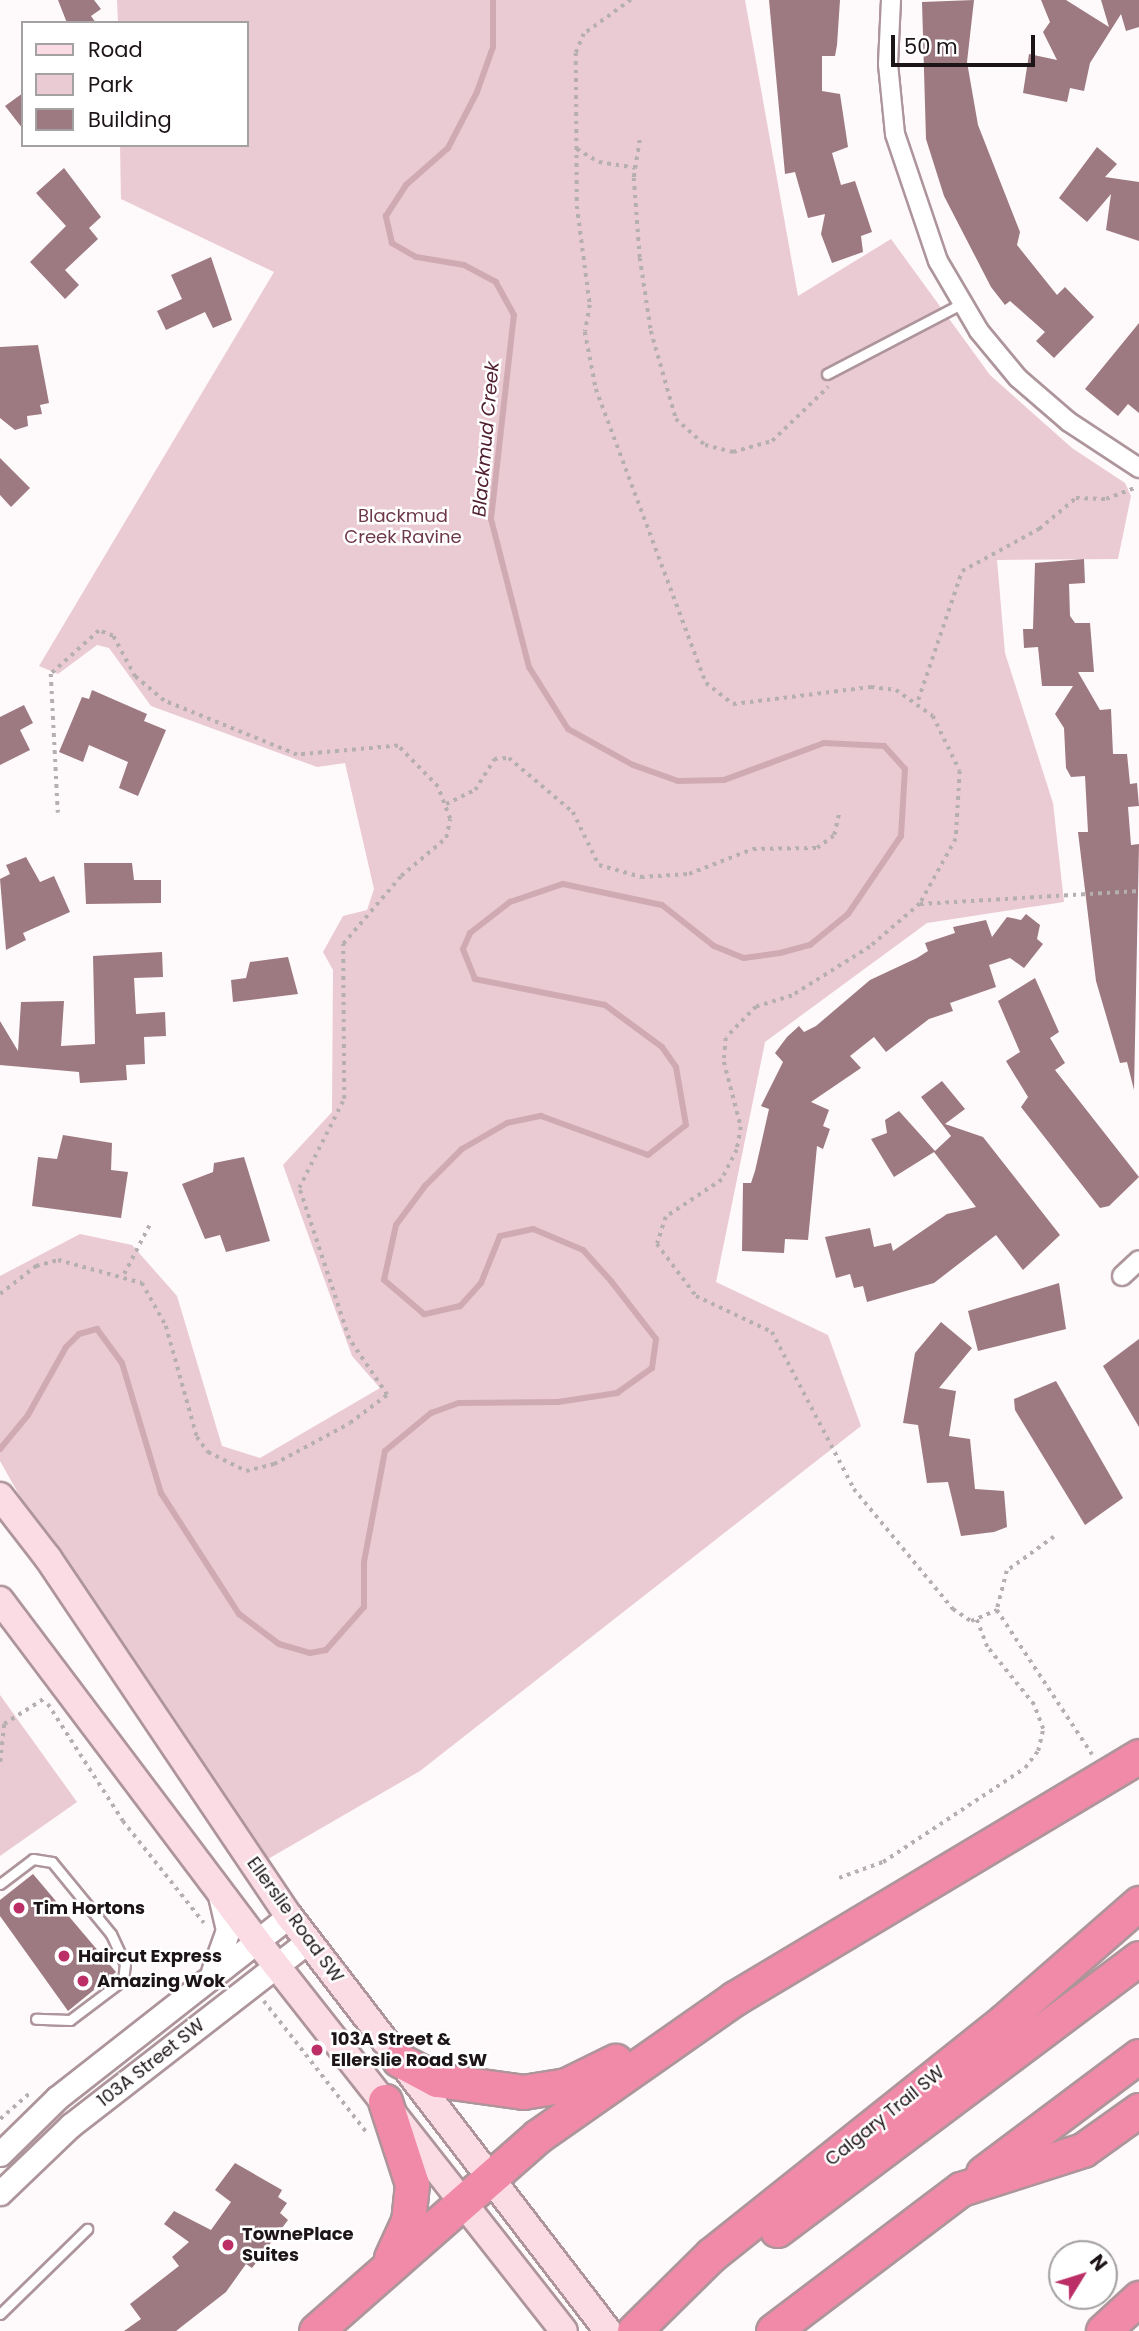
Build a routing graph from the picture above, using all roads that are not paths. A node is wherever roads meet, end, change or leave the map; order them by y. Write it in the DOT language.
graph roads {
  1 [pos="891,0"];
  2 [pos="961,304"];
  3 [pos="827,374"];
  4 [pos="1139,468"];
  5 [pos="1139,1260"];
  6 [pos="1122,1276"];
  7 [pos="0,1496"];
  8 [pos="0,1600"];
  9 [pos="1139,1756"];
  10 [pos="0,1884"];
  11 [pos="218,1889"];
  12 [pos="1139,1902"];
  13 [pos="289,1916"];
  14 [pos="257,1941"];
  15 [pos="308,1941"];
  16 [pos="1139,1958"];
  17 [pos="276,1965"];
  18 [pos="209,1978"];
  19 [pos="735,1998"];
  20 [pos="36,2019"];
  21 [pos="1139,2056"];
  22 [pos="399,2060"];
  23 [pos="385,2101"];
  24 [pos="1139,2110"];
  25 [pos="0,2154"];
  26 [pos="492,2180"];
  27 [pos="961,2189"];
  28 [pos="0,2193"];
  29 [pos="464,2203"];
  30 [pos="87,2229"];
  31 [pos="381,2269"];
  32 [pos="1139,2298"];
  33 [pos="0,2314"];
  34 [pos="316,2331"];
  35 [pos="564,2331"];
  36 [pos="608,2331"];
  37 [pos="634,2331"];
  38 [pos="644,2331"];
  39 [pos="773,2331"];
  40 [pos="1103,2331"];
  1 -- 2 [label="street"];
  2 -- 3 [label="lane"];
  2 -- 4 [label="street"];
  5 -- 6 [label="street"];
  7 -- 13 [label="main road, Ellerslie Road SW"];
  8 -- 11 [label="main road"];
  9 -- 19 [label="highway"];
  10 -- 20 [label="lane"];
  11 -- 14 [label="main road"];
  11 -- 18 [label="street"];
  12 -- 37 [label="highway, Calgary Trail SW"];
  13 -- 14 [label="street, 103A Street SW"];
  13 -- 15 [label="main road, Ellerslie Road SW"];
  14 -- 17 [label="main road"];
  14 -- 18 [label="street, 103A Street SW"];
  15 -- 17 [label="street, 103A Street SW"];
  15 -- 22 [label="main road, Ellerslie Road SW"];
  16 -- 38 [label="highway"];
  17 -- 23 [label="main road"];
  17 -- 28 [label="street, 103A Street SW"];
  18 -- 25 [label="street, 103A Street SW"];
  19 -- 22 [label="highway"];
  19 -- 26 [label="highway"];
  21 -- 27 [label="highway"];
  22 -- 26 [label="main road, Ellerslie Road SW"];
  23 -- 29 [label="main road"];
  23 -- 31 [label="highway"];
  24 -- 27 [label="highway"];
  26 -- 29 [label="highway"];
  26 -- 36 [label="main road, Ellerslie Road SW"];
  27 -- 39 [label="highway"];
  29 -- 31 [label="highway"];
  29 -- 35 [label="main road"];
  30 -- 33 [label="lane"];
  31 -- 34 [label="highway"];
  32 -- 40 [label="highway"];
}
